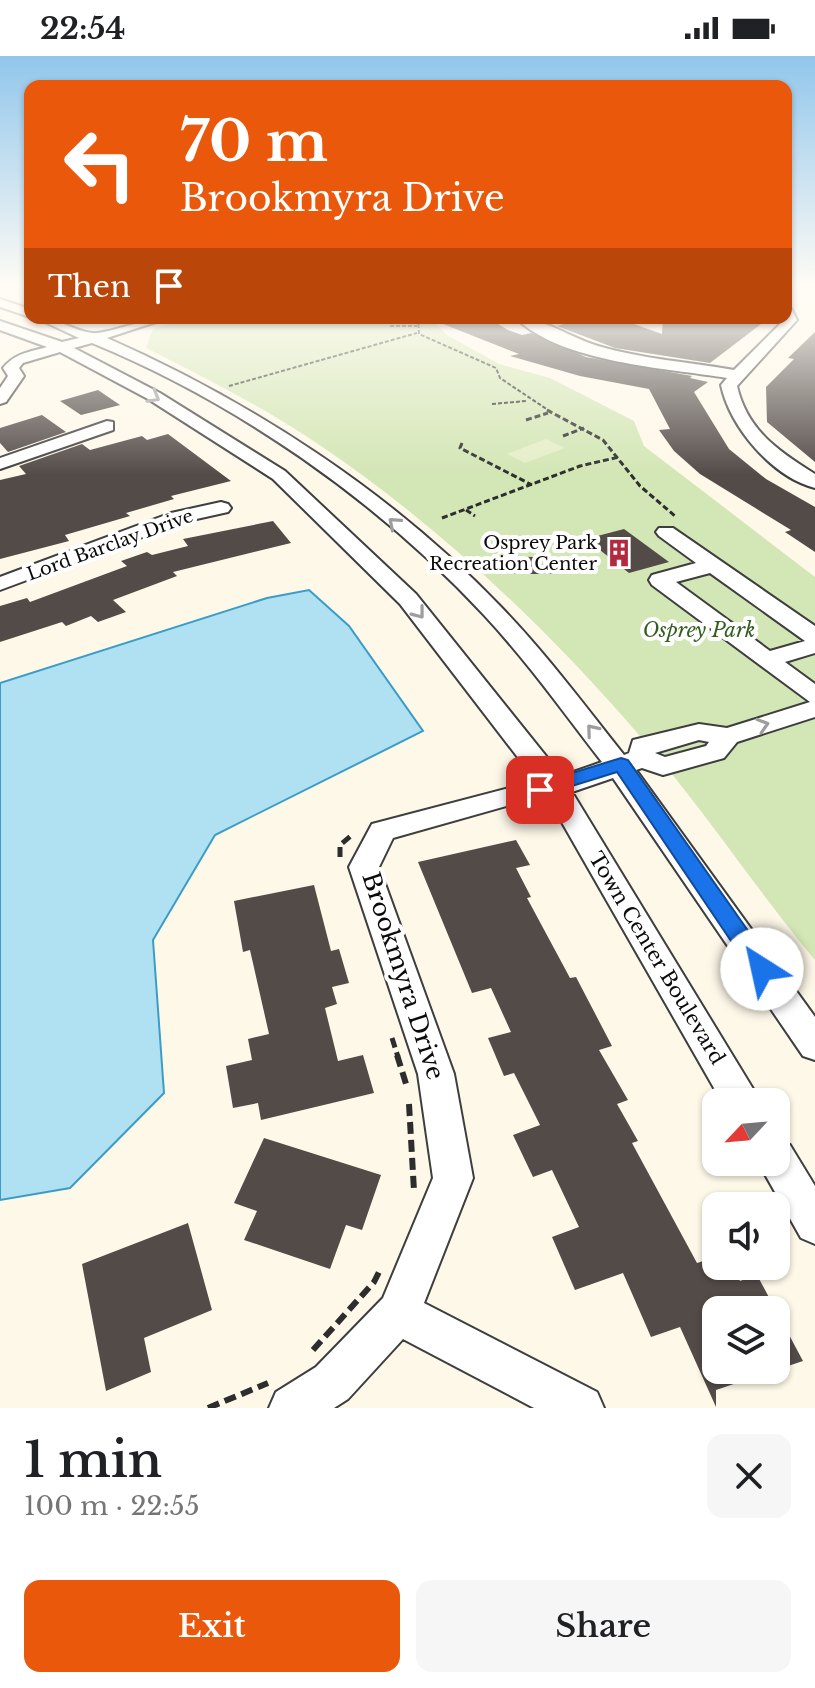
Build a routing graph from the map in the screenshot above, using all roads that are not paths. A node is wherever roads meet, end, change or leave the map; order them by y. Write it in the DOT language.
graph roads {
  1 [pos="23,349"];
  2 [pos="45,349"];
  3 [pos="85,349"];
  4 [pos="98,349"];
  5 [pos="602,349"];
  6 [pos="762,349"];
  7 [pos="0,354"];
  8 [pos="738,375"];
  9 [pos="0,399"];
  10 [pos="107,426"];
  11 [pos="0,464"];
  12 [pos="815,482"];
  13 [pos="221,508"];
  14 [pos="671,525"];
  15 [pos="713,565"];
  16 [pos="0,584"];
  17 [pos="815,637"];
  18 [pos="815,645"];
  19 [pos="767,660"];
  20 [pos="815,696"];
  21 [pos="815,709"];
  22 [pos="631,762"];
  23 [pos="556,788"];
  24 [pos="815,1045"];
  25 [pos="734,1088"];
  26 [pos="787,1176"];
  27 [pos="815,1224"];
  28 [pos="398,1313"];
  29 [pos="282,1395"];
  30 [pos="581,1408"];
  1 -- 7 [label="street"];
  2 -- 9 [label="street"];
  3 -- 23 [label="street, Town Center Boulevard, one-way"];
  22 -- 4 [label="street, Town Center Boulevard, one-way"];
  5 -- 8 [label="street"];
  6 -- 8 [label="street"];
  8 -- 12 [label="street"];
  10 -- 11 [label="street"];
  13 -- 16 [label="street, Lord Barclay Drive"];
  14 -- 15 [label="street"];
  15 -- 17 [label="street"];
  15 -- 19 [label="street"];
  18 -- 19 [label="street"];
  19 -- 20 [label="street"];
  22 -- 21 [label="street, one-way"];
  22 -- 23 [label="street, Brookmyra Drive"];
  22 -- 24 [label="street, Town Center Boulevard"];
  23 -- 25 [label="street, Town Center Boulevard"];
  23 -- 28 [label="street, Brookmyra Drive"];
  26 -- 27 [label="street"];
  28 -- 29 [label="street, Brookmyra Drive"];
  28 -- 30 [label="street"];
}
